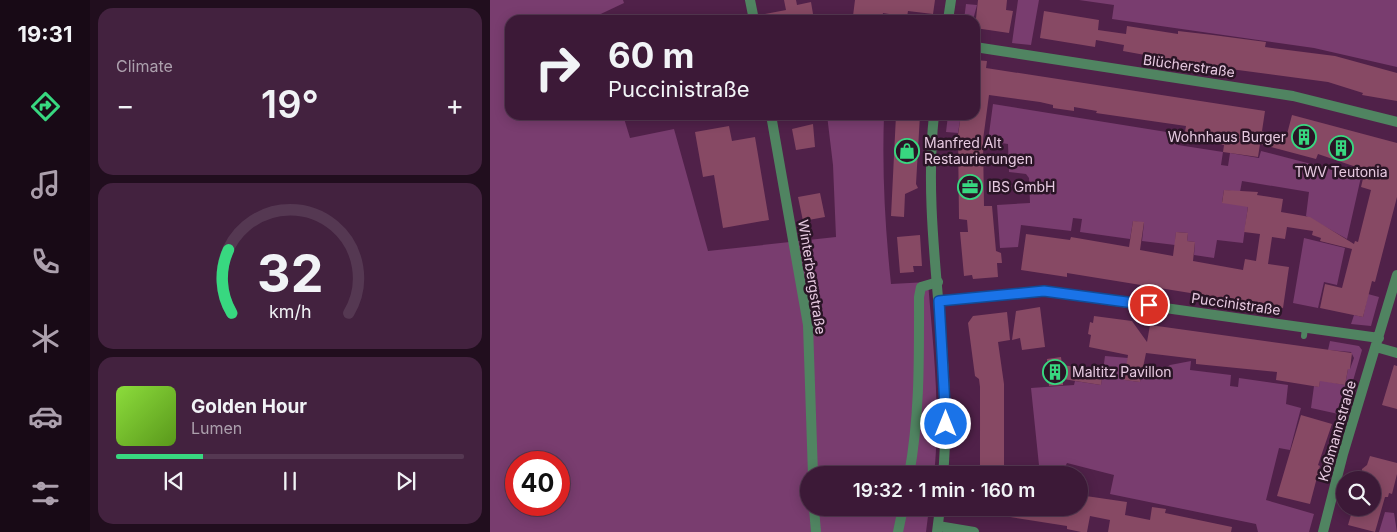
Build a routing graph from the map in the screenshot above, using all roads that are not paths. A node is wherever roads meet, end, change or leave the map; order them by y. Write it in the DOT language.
graph roads {
  1 [pos="750,0"];
  2 [pos="951,0"];
  3 [pos="753,15"];
  4 [pos="949,15"];
  5 [pos="980,48"];
  6 [pos="772,120"];
  7 [pos="934,120"];
  8 [pos="1397,122"];
  9 [pos="1397,275"];
  10 [pos="938,282"];
  11 [pos="939,301"];
  12 [pos="1377,343"];
  13 [pos="1397,353"];
  14 [pos="812,466"];
  15 [pos="911,466"];
  16 [pos="944,466"];
  17 [pos="815,516"];
  18 [pos="902,516"];
  19 [pos="939,516"];
  20 [pos="937,529"];
  21 [pos="816,532"];
  22 [pos="898,532"];
  23 [pos="974,532"];
  24 [pos="1323,532"];
  1 -- 3 [label="street"];
  2 -- 4 [label="street"];
  5 -- 8 [label="street, Blücherstraße"];
  6 -- 14 [label="street, Winterbergstraße"];
  7 -- 10 [label="street"];
  9 -- 12 [label="street, Koßmannstraße"];
  10 -- 11 [label="street"];
  10 -- 15 [label="street"];
  11 -- 12 [label="street, Puccinistraße"];
  11 -- 16 [label="street"];
  12 -- 13 [label="street, Puccinistraße"];
  12 -- 24 [label="street, Koßmannstraße"];
  17 -- 21 [label="street"];
  18 -- 22 [label="street"];
  19 -- 20 [label="street"];
  20 -- 23 [label="street"];
}
